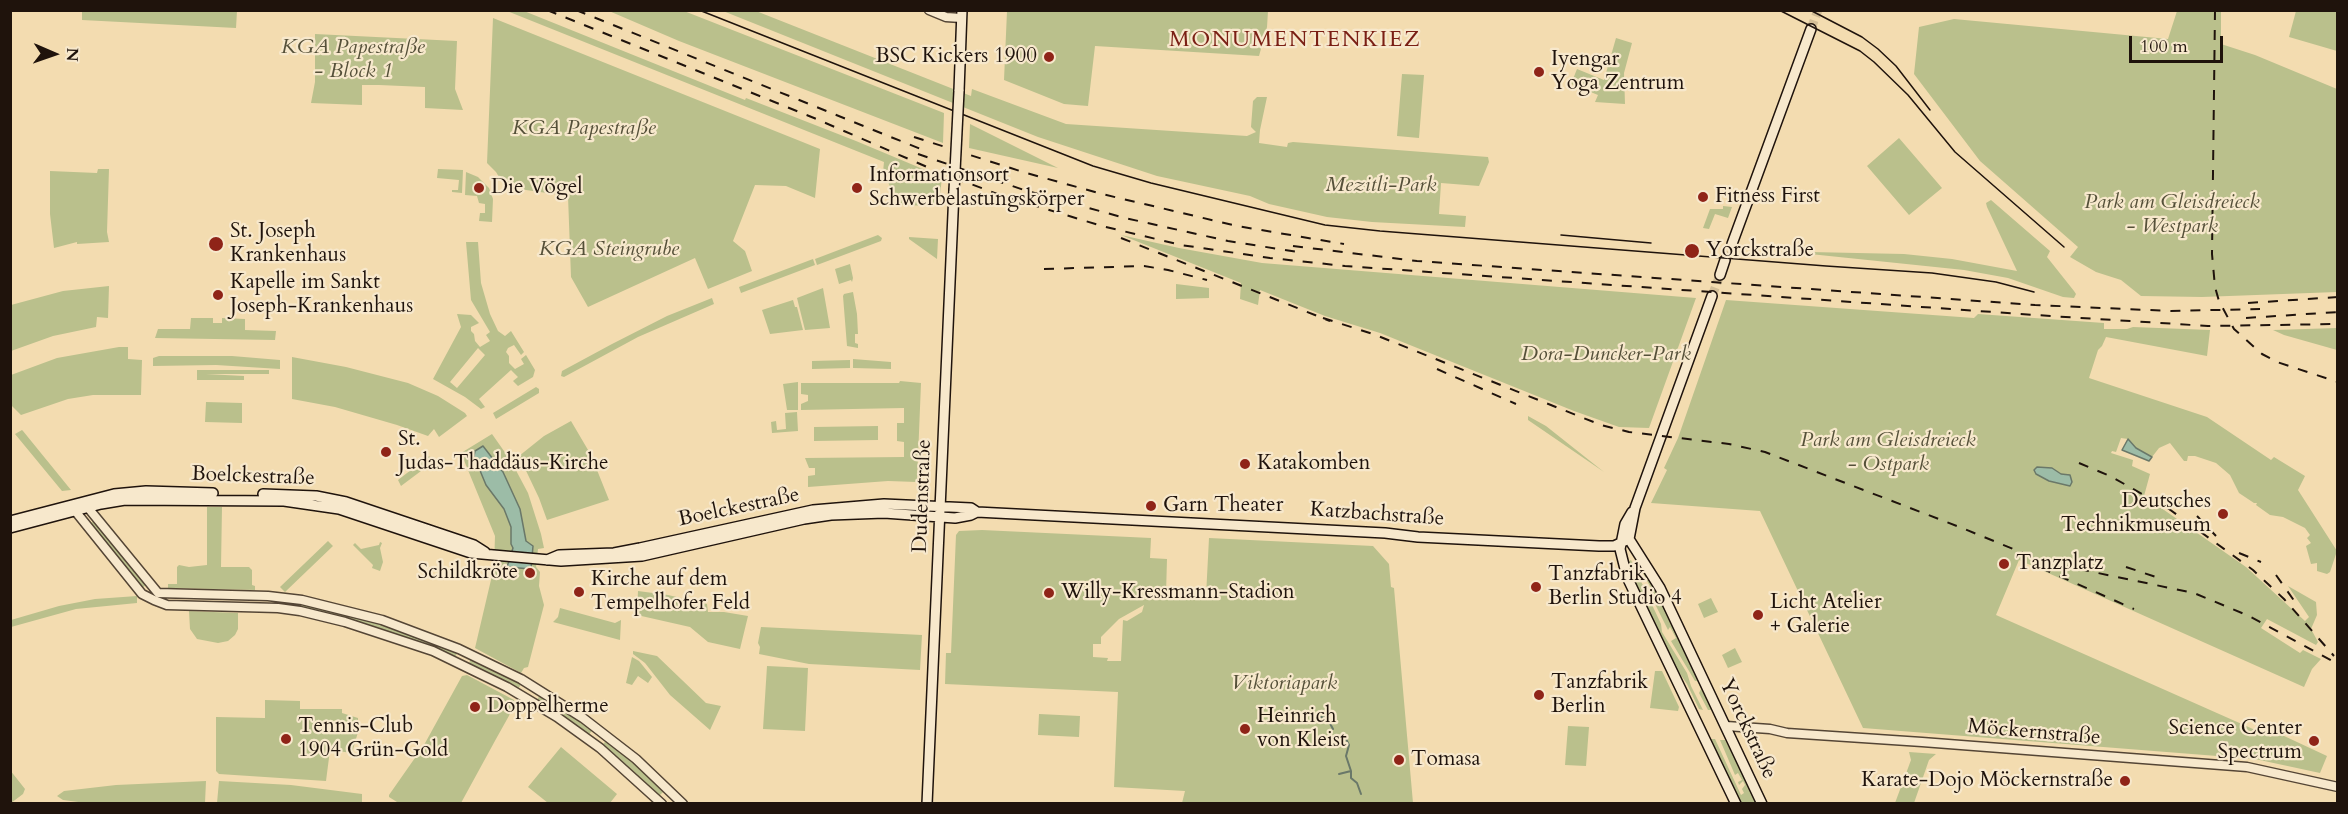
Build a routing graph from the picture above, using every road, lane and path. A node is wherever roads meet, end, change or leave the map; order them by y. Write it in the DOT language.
graph roads {
  1 [pos="929,10"];
  2 [pos="962,14"];
  3 [pos="1811,29"];
  4 [pos="1732,244"];
  5 [pos="1725,260"];
  6 [pos="1720,275"];
  7 [pos="1712,296"];
  8 [pos="86,504"];
  9 [pos="72,508"];
  10 [pos="940,511"];
  11 [pos="28,520"];
  12 [pos="10,521"];
  13 [pos="10,528"];
  14 [pos="1625,541"];
  15 [pos="1726,726"];
  16 [pos="2337,787"];
  17 [pos="662,804"];
  18 [pos="683,804"];
  19 [pos="927,804"];
  20 [pos="1736,804"];
  21 [pos="1762,804"];
  1 -- 2 [label="street"];
  2 -- 10 [label="main road, Dudenstraße, bridge"];
  3 -- 4 [label="main road"];
  5 -- 6 [label="main road"];
  7 -- 14 [label="main road, Yorckstraße"];
  8 -- 9 [label="main road, Boelckestraße"];
  8 -- 10 [label="main road, Boelckestraße"];
  8 -- 18 [label="street"];
  9 -- 11 [label="main road, Boelckestraße"];
  9 -- 17 [label="street"];
  10 -- 14 [label="main road, Katzbachstraße"];
  10 -- 19 [label="main road, Dudenstraße"];
  11 -- 12 [label="main road, Boelckestraße"];
  11 -- 13 [label="main road, Boelckestraße"];
  14 -- 15 [label="main road, Yorckstraße"];
  14 -- 20 [label="main road, Yorckstraße"];
  15 -- 16 [label="street, Möckernstraße"];
  15 -- 21 [label="main road, Yorckstraße"];
}
